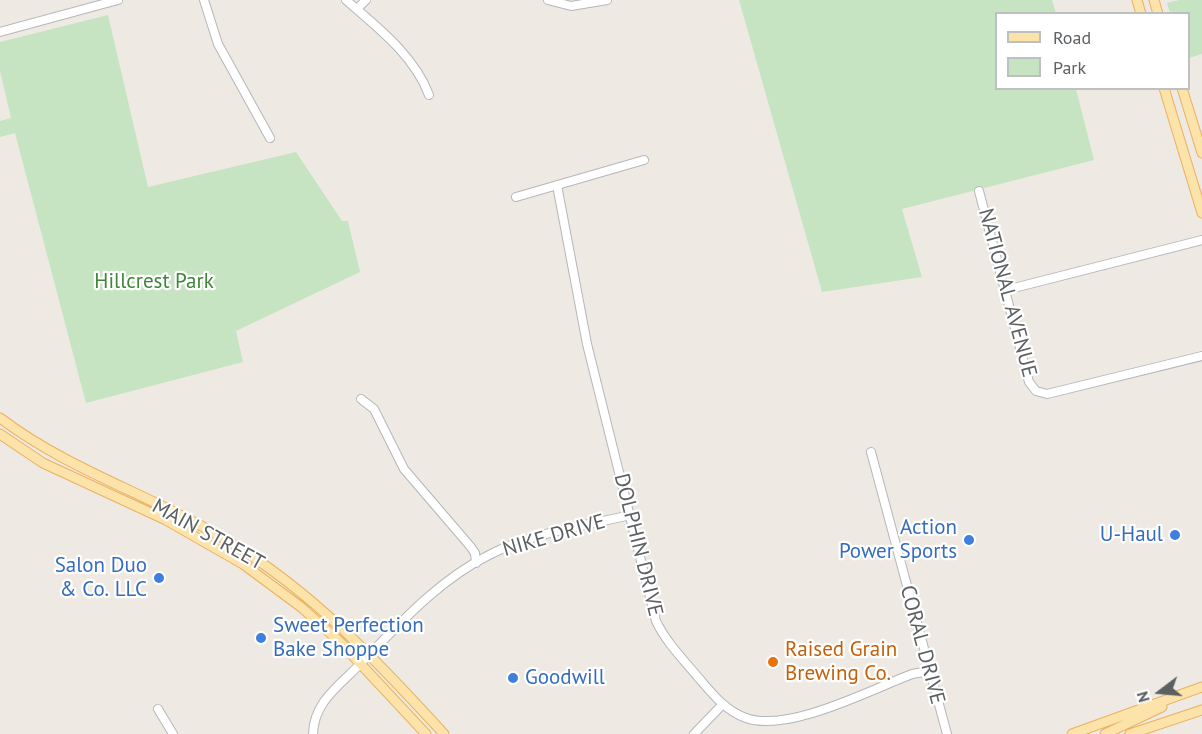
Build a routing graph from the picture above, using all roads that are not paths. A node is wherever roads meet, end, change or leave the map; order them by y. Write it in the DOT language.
graph roads {
  1 [pos="118,0"];
  2 [pos="204,0"];
  3 [pos="346,0"];
  4 [pos="366,0"];
  5 [pos="548,0"];
  6 [pos="607,0"];
  7 [pos="357,9"];
  8 [pos="0,32"];
  9 [pos="1165,90"];
  10 [pos="1183,90"];
  11 [pos="429,95"];
  12 [pos="270,138"];
  13 [pos="1202,153"];
  14 [pos="644,160"];
  15 [pos="558,185"];
  16 [pos="979,191"];
  17 [pos="516,197"];
  18 [pos="1202,213"];
  19 [pos="1202,240"];
  20 [pos="1006,290"];
  21 [pos="1202,356"];
  22 [pos="361,399"];
  23 [pos="0,418"];
  24 [pos="0,434"];
  25 [pos="21,434"];
  26 [pos="14,445"];
  27 [pos="871,452"];
  28 [pos="72,463"];
  29 [pos="93,474"];
  30 [pos="66,475"];
  31 [pos="87,485"];
  32 [pos="630,515"];
  33 [pos="476,563"];
  34 [pos="268,583"];
  35 [pos="311,600"];
  36 [pos="371,653"];
  37 [pos="362,663"];
  38 [pos="929,671"];
  39 [pos="1202,688"];
  40 [pos="723,704"];
  41 [pos="158,709"];
  42 [pos="1202,710"];
  43 [pos="173,734"];
  44 [pos="313,734"];
  45 [pos="426,734"];
  46 [pos="444,734"];
  47 [pos="694,734"];
  48 [pos="947,734"];
  49 [pos="1072,734"];
  50 [pos="1105,734"];
  51 [pos="1130,734"];
  1 -- 8 [label="street"];
  2 -- 12 [label="street"];
  3 -- 7 [label="street"];
  4 -- 7 [label="street"];
  5 -- 6 [label="street"];
  7 -- 11 [label="street"];
  9 -- 18 [label="main road"];
  10 -- 13 [label="main road"];
  14 -- 15 [label="street"];
  15 -- 17 [label="street"];
  15 -- 32 [label="street, DOLPHIN DRIVE"];
  16 -- 20 [label="street, NATIONAL AVENUE"];
  19 -- 20 [label="street"];
  20 -- 21 [label="street, NATIONAL AVENUE"];
  22 -- 33 [label="street"];
  23 -- 25 [label="main road, MAIN STREET"];
  24 -- 26 [label="main road, MAIN STREET"];
  25 -- 26 [label="main road"];
  25 -- 28 [label="main road, MAIN STREET"];
  26 -- 30 [label="main road, MAIN STREET"];
  27 -- 38 [label="street, CORAL DRIVE"];
  28 -- 29 [label="main road, MAIN STREET"];
  28 -- 30 [label="main road"];
  29 -- 31 [label="main road"];
  29 -- 35 [label="main road, MAIN STREET"];
  30 -- 31 [label="main road, MAIN STREET"];
  31 -- 34 [label="main road, MAIN STREET"];
  32 -- 33 [label="street, NIKE DRIVE"];
  32 -- 40 [label="street, DOLPHIN DRIVE"];
  33 -- 36 [label="street, NIKE DRIVE"];
  34 -- 35 [label="main road"];
  34 -- 37 [label="main road, MAIN STREET"];
  35 -- 36 [label="main road, MAIN STREET"];
  36 -- 37 [label="street, NIKE DRIVE"];
  36 -- 46 [label="main road, MAIN STREET"];
  37 -- 44 [label="street, NIKE DRIVE"];
  37 -- 45 [label="main road, MAIN STREET"];
  38 -- 40 [label="street, DOLPHIN DRIVE"];
  38 -- 48 [label="street, CORAL DRIVE"];
  39 -- 49 [label="main road"];
  39 -- 50 [label="main road"];
  40 -- 47 [label="street"];
  41 -- 43 [label="street"];
  42 -- 51 [label="main road"];
}
